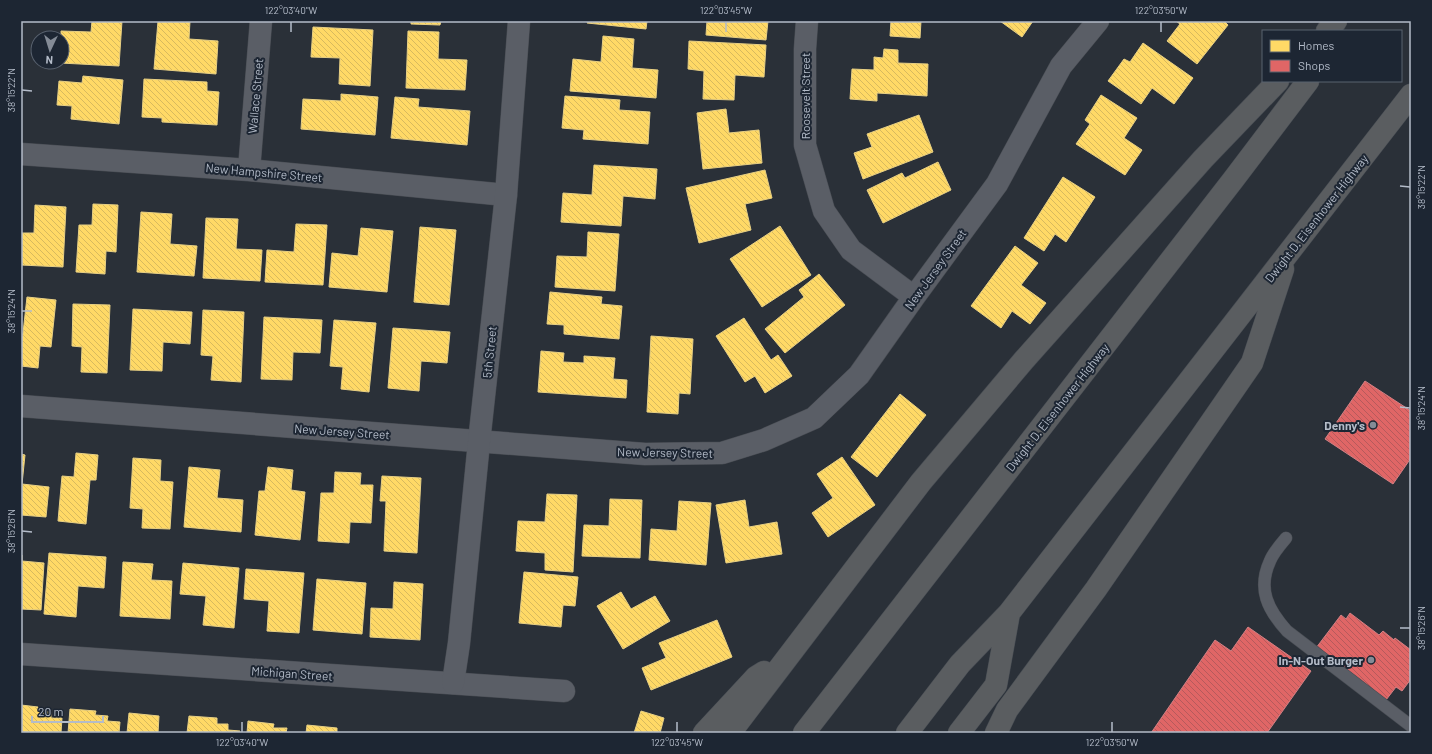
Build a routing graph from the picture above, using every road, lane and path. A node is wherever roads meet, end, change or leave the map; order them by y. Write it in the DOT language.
graph roads {
  1 [pos="261,21"];
  2 [pos="519,21"];
  3 [pos="807,21"];
  4 [pos="1098,21"];
  5 [pos="1336,21"];
  6 [pos="1354,21"];
  7 [pos="1327,30"];
  8 [pos="1347,30"];
  9 [pos="1277,82"];
  10 [pos="1307,82"];
  11 [pos="1411,95"];
  12 [pos="21,154"];
  13 [pos="249,170"];
  14 [pos="506,194"];
  15 [pos="1288,255"];
  16 [pos="914,297"];
  17 [pos="21,406"];
  18 [pos="479,442"];
  19 [pos="1286,538"];
  20 [pos="1009,613"];
  21 [pos="21,654"];
  22 [pos="788,658"];
  23 [pos="453,683"];
  24 [pos="564,691"];
  25 [pos="1411,726"];
  26 [pos="704,733"];
  27 [pos="730,733"];
  28 [pos="804,733"];
  29 [pos="907,733"];
  30 [pos="959,733"];
  31 [pos="996,733"];
  1 -- 13 [label="street, Wallace Street"];
  2 -- 14 [label="street, 5th Street"];
  3 -- 16 [label="street, Roosevelt Street"];
  4 -- 16 [label="street, New Jersey Street"];
  5 -- 7 [label="highway"];
  6 -- 8 [label="highway"];
  9 -- 22 [label="highway"];
  10 -- 28 [label="highway, Dwight D. Eisenhower Highway"];
  11 -- 15 [label="highway, Dwight D. Eisenhower Highway"];
  12 -- 13 [label="street, New Hampshire Street"];
  13 -- 14 [label="street, New Hampshire Street"];
  14 -- 18 [label="street, 5th Street"];
  15 -- 20 [label="highway, Dwight D. Eisenhower Highway"];
  15 -- 31 [label="highway"];
  16 -- 18 [label="street, New Jersey Street"];
  17 -- 18 [label="street, New Jersey Street"];
  18 -- 23 [label="street, 5th Street"];
  19 -- 25 [label="lane"];
  20 -- 29 [label="highway, Dwight D. Eisenhower Highway"];
  20 -- 30 [label="highway"];
  21 -- 23 [label="street, Michigan Street"];
  22 -- 26 [label="highway"];
  22 -- 27 [label="highway"];
  23 -- 24 [label="street, Michigan Street"];
}
